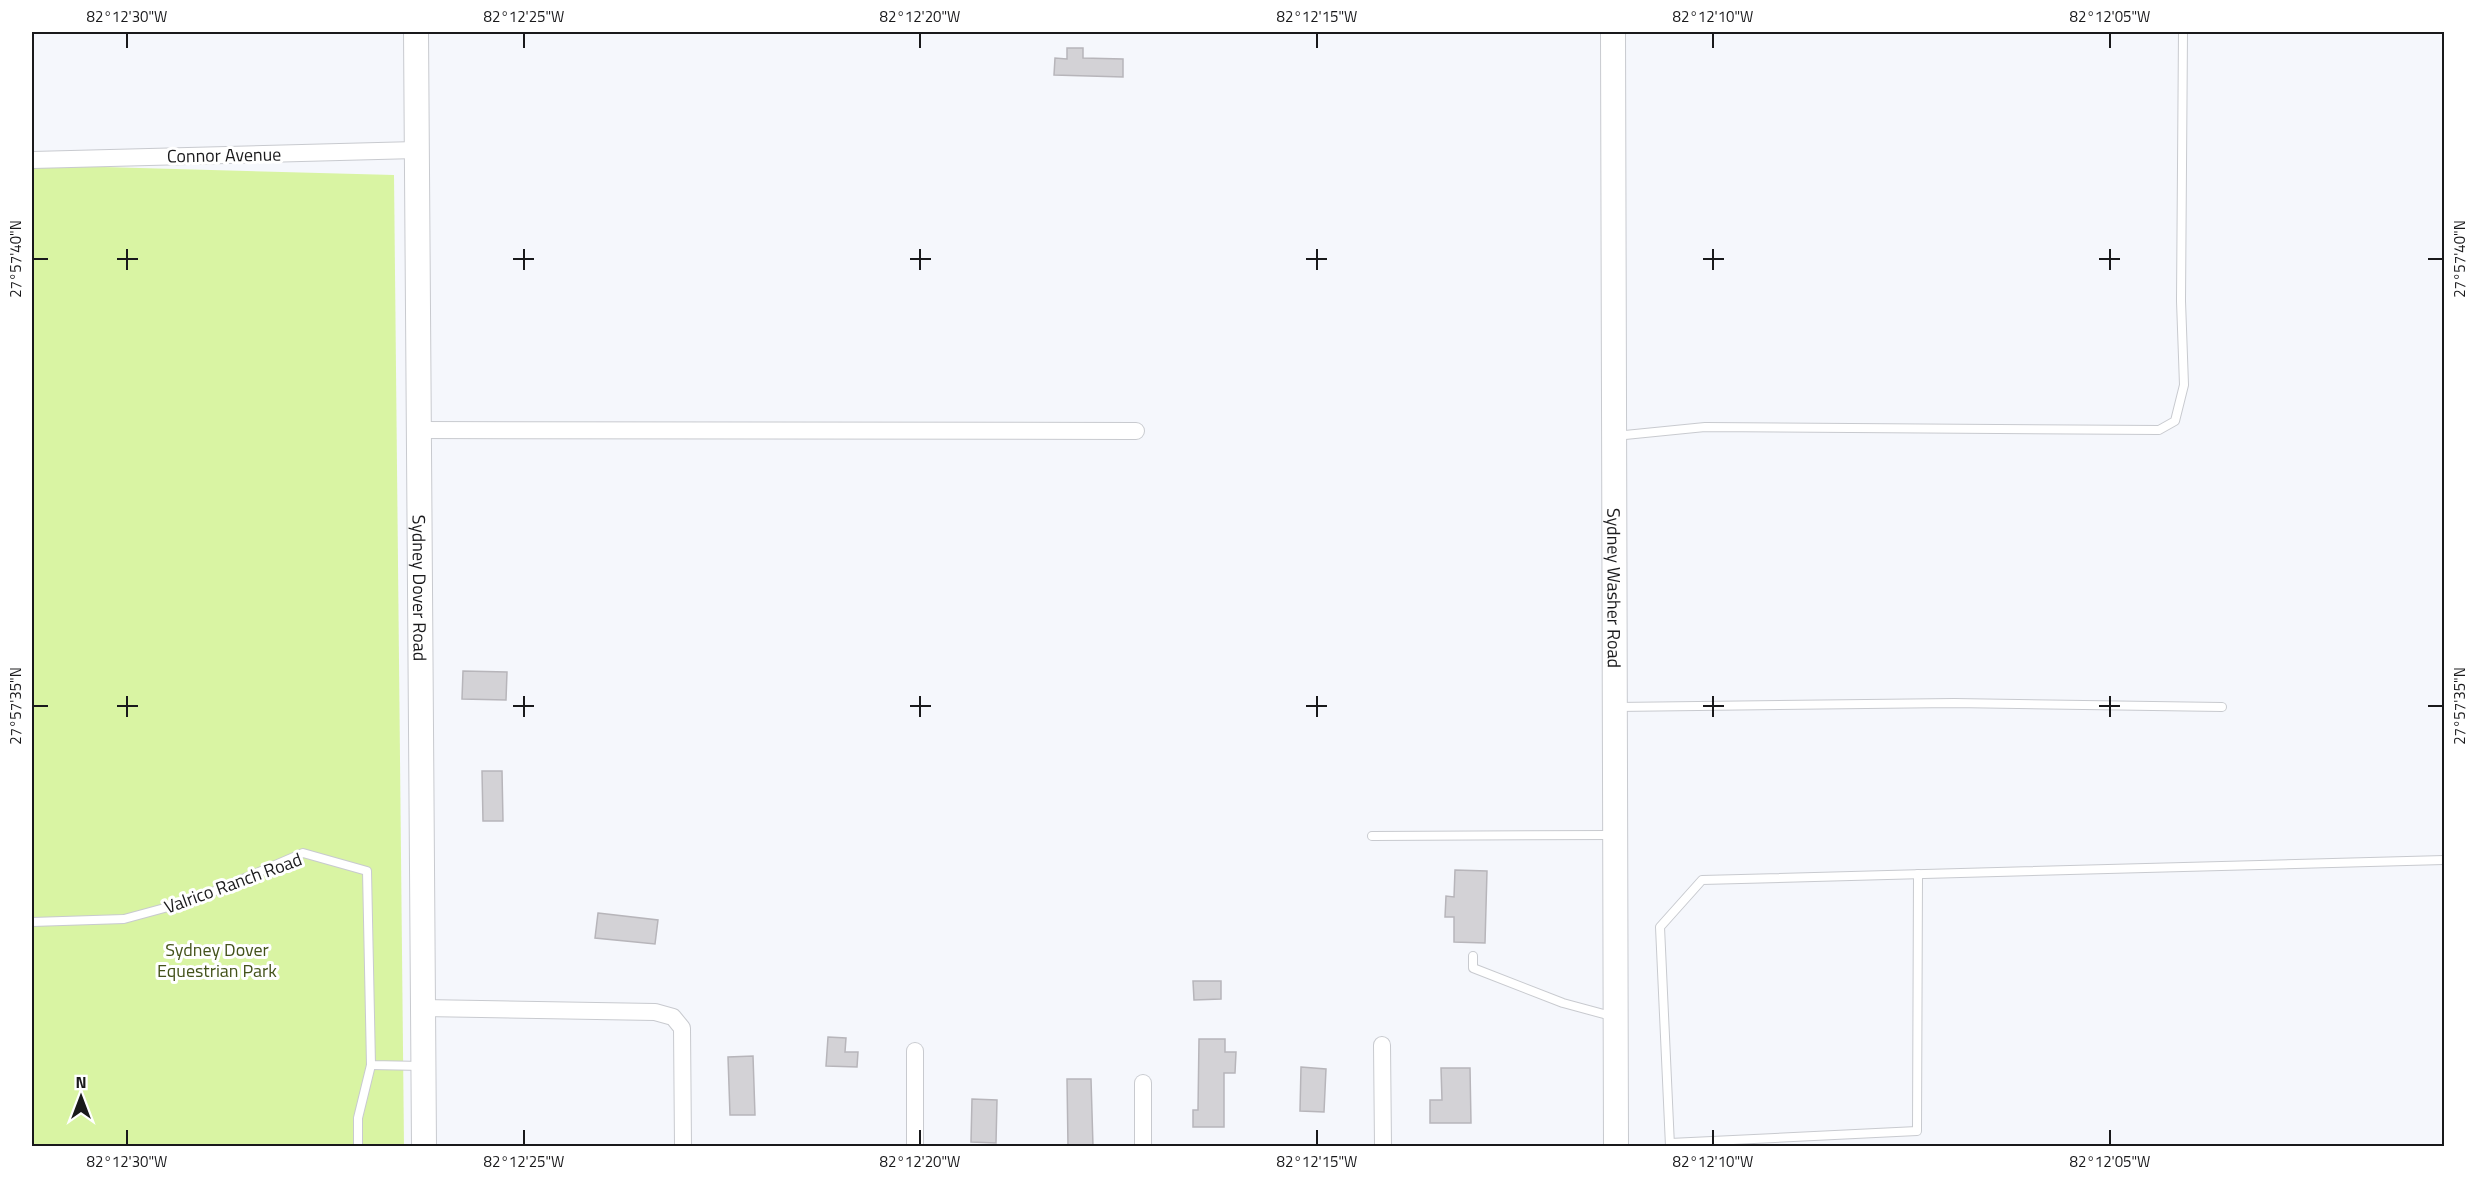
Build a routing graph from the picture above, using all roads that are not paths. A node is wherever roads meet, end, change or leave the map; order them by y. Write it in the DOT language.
graph roads {
  1 [pos="416,32"];
  2 [pos="1613,32"];
  3 [pos="2183,32"];
  4 [pos="416,150"];
  5 [pos="32,160"];
  6 [pos="418,430"];
  7 [pos="1136,431"];
  8 [pos="1614,436"];
  9 [pos="1615,707"];
  10 [pos="2222,707"];
  11 [pos="1616,834"];
  12 [pos="1371,836"];
  13 [pos="2445,860"];
  14 [pos="1918,874"];
  15 [pos="32,922"];
  16 [pos="1473,956"];
  17 [pos="423,1008"];
  18 [pos="1616,1017"];
  19 [pos="1382,1046"];
  20 [pos="915,1051"];
  21 [pos="371,1065"];
  22 [pos="423,1066"];
  23 [pos="1143,1083"];
  24 [pos="1670,1145"];
  25 [pos="358,1146"];
  26 [pos="424,1146"];
  27 [pos="683,1146"];
  28 [pos="915,1146"];
  29 [pos="1143,1146"];
  30 [pos="1383,1146"];
  31 [pos="1616,1146"];
  1 -- 4 [label="street, Sydney Dover Road"];
  2 -- 8 [label="street, Sydney Washer Road"];
  3 -- 8 [label="lane"];
  4 -- 5 [label="street, Connor Avenue"];
  4 -- 6 [label="street, Sydney Dover Road"];
  6 -- 7 [label="street"];
  6 -- 17 [label="street, Sydney Dover Road"];
  8 -- 9 [label="street, Sydney Washer Road"];
  9 -- 10 [label="lane"];
  9 -- 11 [label="street, Sydney Washer Road"];
  11 -- 12 [label="lane"];
  11 -- 18 [label="street, Sydney Washer Road"];
  13 -- 14 [label="lane"];
  14 -- 24 [label="lane"];
  14 -- 24 [label="lane"];
  15 -- 21 [label="lane, Valrico Ranch Road"];
  16 -- 18 [label="lane"];
  17 -- 22 [label="street, Sydney Dover Road"];
  17 -- 27 [label="street"];
  18 -- 31 [label="street, Sydney Washer Road"];
  19 -- 30 [label="street"];
  20 -- 28 [label="street"];
  21 -- 22 [label="lane"];
  21 -- 25 [label="lane"];
  22 -- 26 [label="street, Sydney Dover Road"];
  23 -- 29 [label="street"];
}
